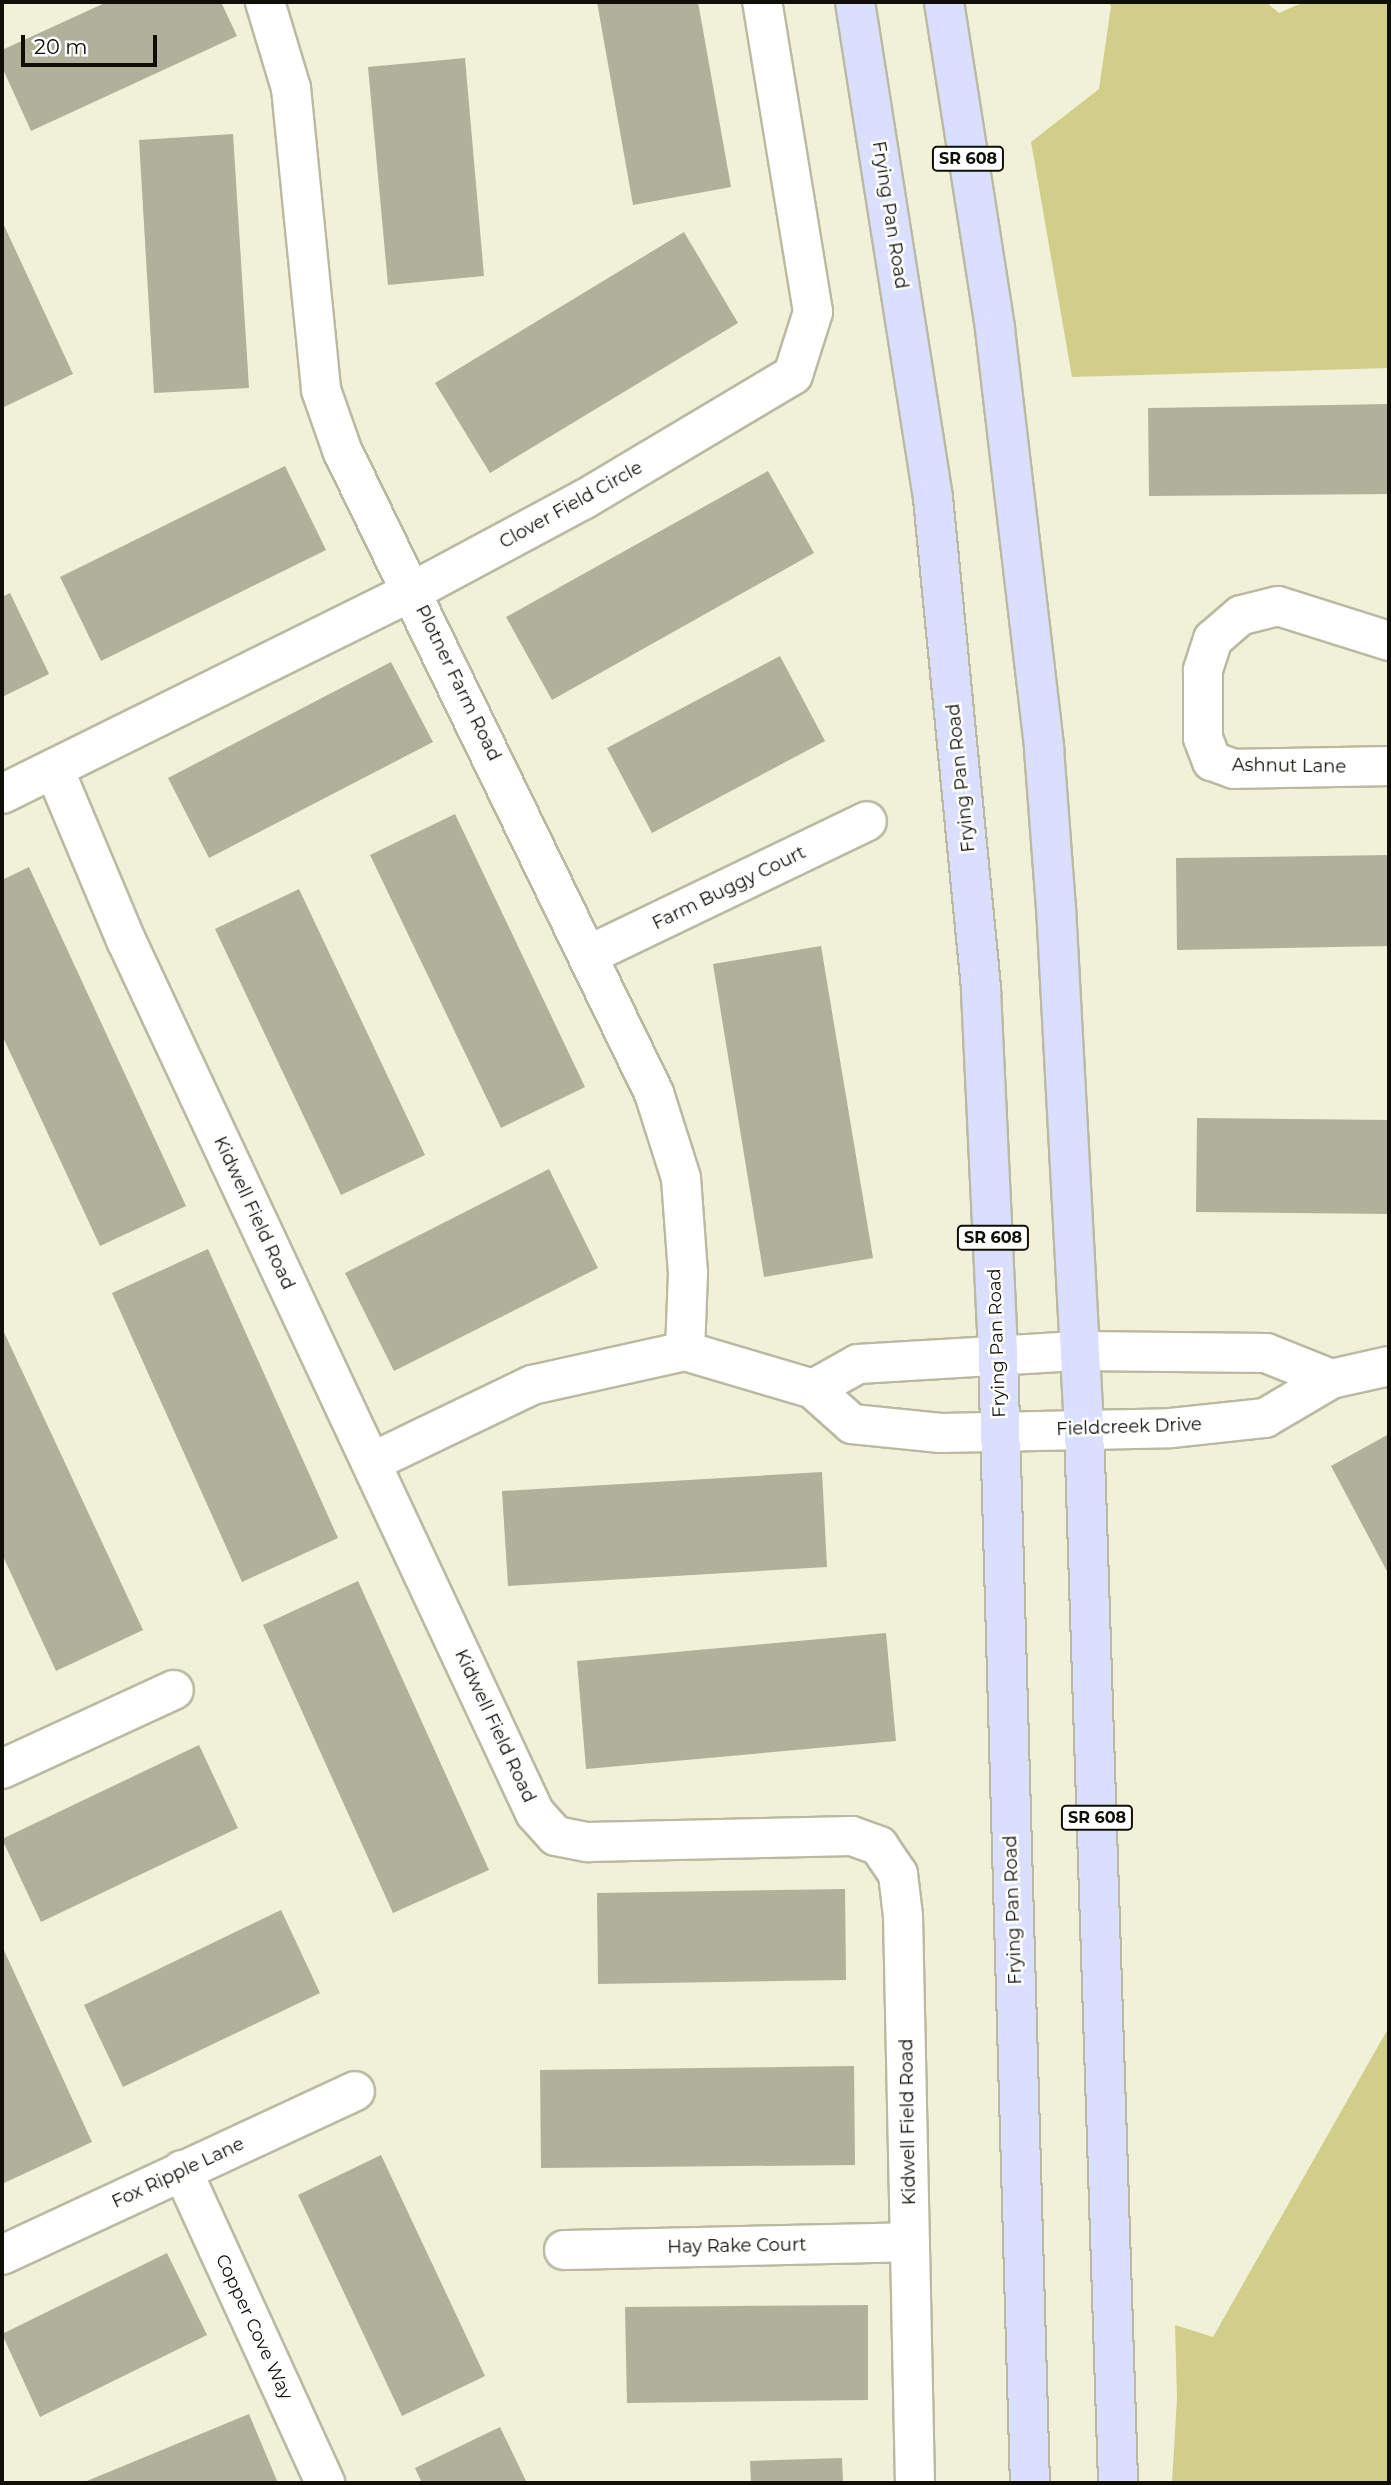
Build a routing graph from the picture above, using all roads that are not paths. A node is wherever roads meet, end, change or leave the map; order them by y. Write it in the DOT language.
graph roads {
  1 [pos="265,2"];
  2 [pos="761,2"];
  3 [pos="855,2"];
  4 [pos="944,2"];
  5 [pos="413,591"];
  6 [pos="1389,641"];
  7 [pos="1389,766"];
  8 [pos="54,769"];
  9 [pos="2,794"];
  10 [pos="867,821"];
  11 [pos="591,954"];
  12 [pos="685,1351"];
  13 [pos="1080,1351"];
  14 [pos="998,1354"];
  15 [pos="1389,1366"];
  16 [pos="1331,1379"];
  17 [pos="813,1389"];
  18 [pos="1084,1428"];
  19 [pos="1000,1431"];
  20 [pos="372,1462"];
  21 [pos="174,1690"];
  22 [pos="2,1769"];
  23 [pos="355,2091"];
  24 [pos="182,2170"];
  25 [pos="910,2242"];
  26 [pos="565,2250"];
  27 [pos="2,2255"];
  28 [pos="325,2483"];
  29 [pos="915,2483"];
  30 [pos="1030,2483"];
  31 [pos="1118,2483"];
  1 -- 5 [label="street, Plotner Farm Road"];
  2 -- 5 [label="street, Clover Field Circle"];
  3 -- 14 [label="main road, Frying Pan Road / SR 608"];
  4 -- 13 [label="main road, SR 608"];
  5 -- 8 [label="street, Clover Field Circle"];
  5 -- 11 [label="street, Plotner Farm Road"];
  6 -- 7 [label="street, Ashnut Lane"];
  8 -- 9 [label="street, Clover Field Circle"];
  8 -- 20 [label="street, Kidwell Field Road"];
  10 -- 11 [label="street, Farm Buggy Court"];
  11 -- 12 [label="street, Plotner Farm Road"];
  12 -- 17 [label="street"];
  12 -- 20 [label="street"];
  13 -- 14 [label="street"];
  13 -- 16 [label="street"];
  13 -- 18 [label="main road, SR 608"];
  14 -- 17 [label="street"];
  14 -- 19 [label="main road, Frying Pan Road / SR 608"];
  15 -- 16 [label="street, Fieldcreek Drive"];
  16 -- 18 [label="street, Fieldcreek Drive"];
  17 -- 19 [label="street, Fieldcreek Drive"];
  18 -- 19 [label="street, Fieldcreek Drive"];
  18 -- 31 [label="main road, SR 608"];
  19 -- 30 [label="main road, Frying Pan Road / SR 608"];
  20 -- 25 [label="street, Kidwell Field Road"];
  21 -- 22 [label="street"];
  23 -- 24 [label="street, Fox Ripple Lane"];
  24 -- 27 [label="street, Fox Ripple Lane"];
  24 -- 28 [label="street, Copper Cove Way"];
  25 -- 26 [label="street, Hay Rake Court"];
  25 -- 29 [label="street, Kidwell Field Road"];
}
